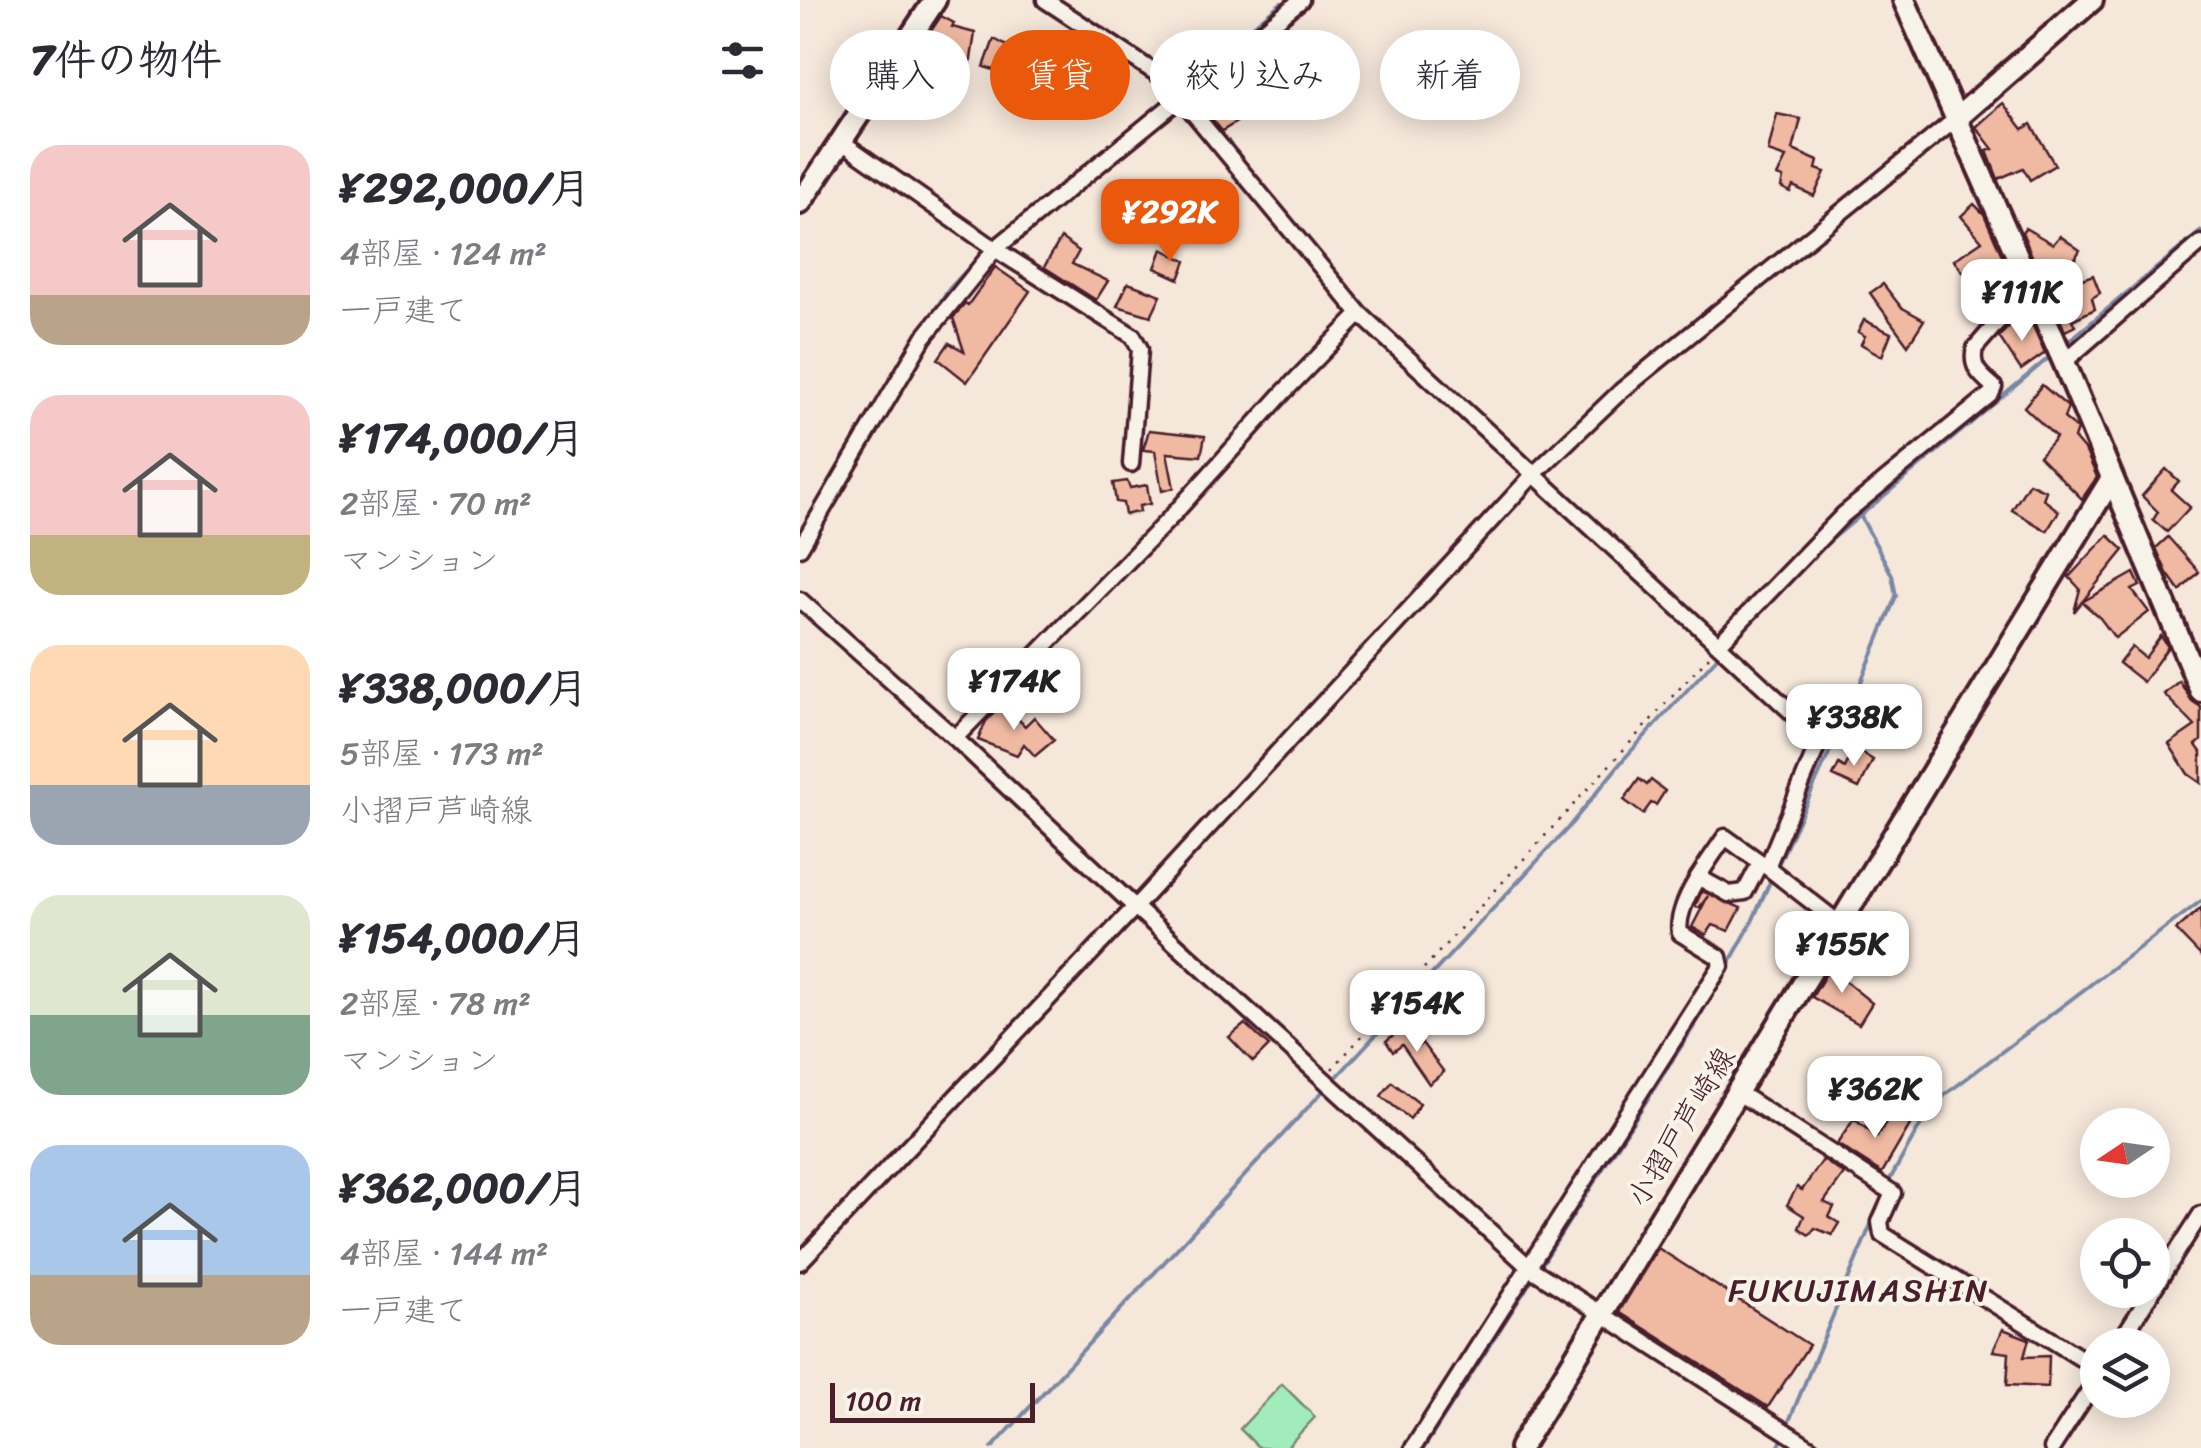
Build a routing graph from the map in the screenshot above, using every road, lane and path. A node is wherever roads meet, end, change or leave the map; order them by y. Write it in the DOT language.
graph roads {
  1 [pos="935,0"];
  2 [pos="1044,0"];
  3 [pos="1904,0"];
  4 [pos="2092,0"];
  5 [pos="1296,1"];
  6 [pos="1262,30"];
  7 [pos="1150,69"];
  8 [pos="1956,119"];
  9 [pos="1154,120"];
  10 [pos="1199,120"];
  11 [pos="842,142"];
  12 [pos="800,203"];
  13 [pos="2201,243"];
  14 [pos="995,250"];
  15 [pos="2034,293"];
  16 [pos="1360,314"];
  17 [pos="2064,362"];
  18 [pos="1131,464"];
  19 [pos="1533,475"];
  20 [pos="2112,478"];
  21 [pos="800,548"];
  22 [pos="800,600"];
  23 [pos="1719,644"];
  24 [pos="2201,691"];
  25 [pos="956,738"];
  26 [pos="1764,865"];
  27 [pos="1698,877"];
  28 [pos="1135,907"];
  29 [pos="1840,924"];
  30 [pos="1324,1078"];
  31 [pos="1738,1092"];
  32 [pos="2201,1214"];
  33 [pos="800,1262"];
  34 [pos="1530,1268"];
  35 [pos="1602,1316"];
  36 [pos="2129,1328"];
  37 [pos="2080,1361"];
  38 [pos="2080,1402"];
  39 [pos="1412,1448"];
  40 [pos="1520,1448"];
  41 [pos="1811,1448"];
  42 [pos="2052,1448"];
  1 -- 11 [label="main road"];
  2 -- 7 [label="street"];
  3 -- 8 [label="main road"];
  4 -- 8 [label="main road"];
  5 -- 6 [label="street"];
  8 -- 15 [label="main road"];
  8 -- 19 [label="street"];
  9 -- 14 [label="street"];
  10 -- 16 [label="street"];
  11 -- 12 [label="main road"];
  11 -- 14 [label="street"];
  13 -- 17 [label="street"];
  14 -- 18 [label="street"];
  14 -- 21 [label="street"];
  15 -- 17 [label="main road"];
  15 -- 23 [label="street"];
  16 -- 19 [label="street"];
  16 -- 25 [label="street"];
  17 -- 20 [label="main road"];
  19 -- 23 [label="street"];
  19 -- 28 [label="street"];
  20 -- 24 [label="main road"];
  20 -- 29 [label="main road, 小摺戸芦崎線"];
  22 -- 25 [label="street"];
  23 -- 26 [label="street"];
  23 -- 30 [label="path"];
  25 -- 28 [label="street"];
  26 -- 27 [label="street"];
  26 -- 27 [label="street"];
  26 -- 29 [label="street"];
  27 -- 34 [label="street"];
  28 -- 30 [label="street"];
  28 -- 33 [label="street"];
  29 -- 31 [label="main road, 小摺戸芦崎線"];
  30 -- 34 [label="street"];
  31 -- 35 [label="main road, 小摺戸芦崎線"];
  31 -- 37 [label="street"];
  32 -- 36 [label="street"];
  34 -- 35 [label="street"];
  34 -- 39 [label="street"];
  35 -- 40 [label="main road, 小摺戸芦崎線"];
  35 -- 41 [label="street"];
  38 -- 42 [label="street"];
}
